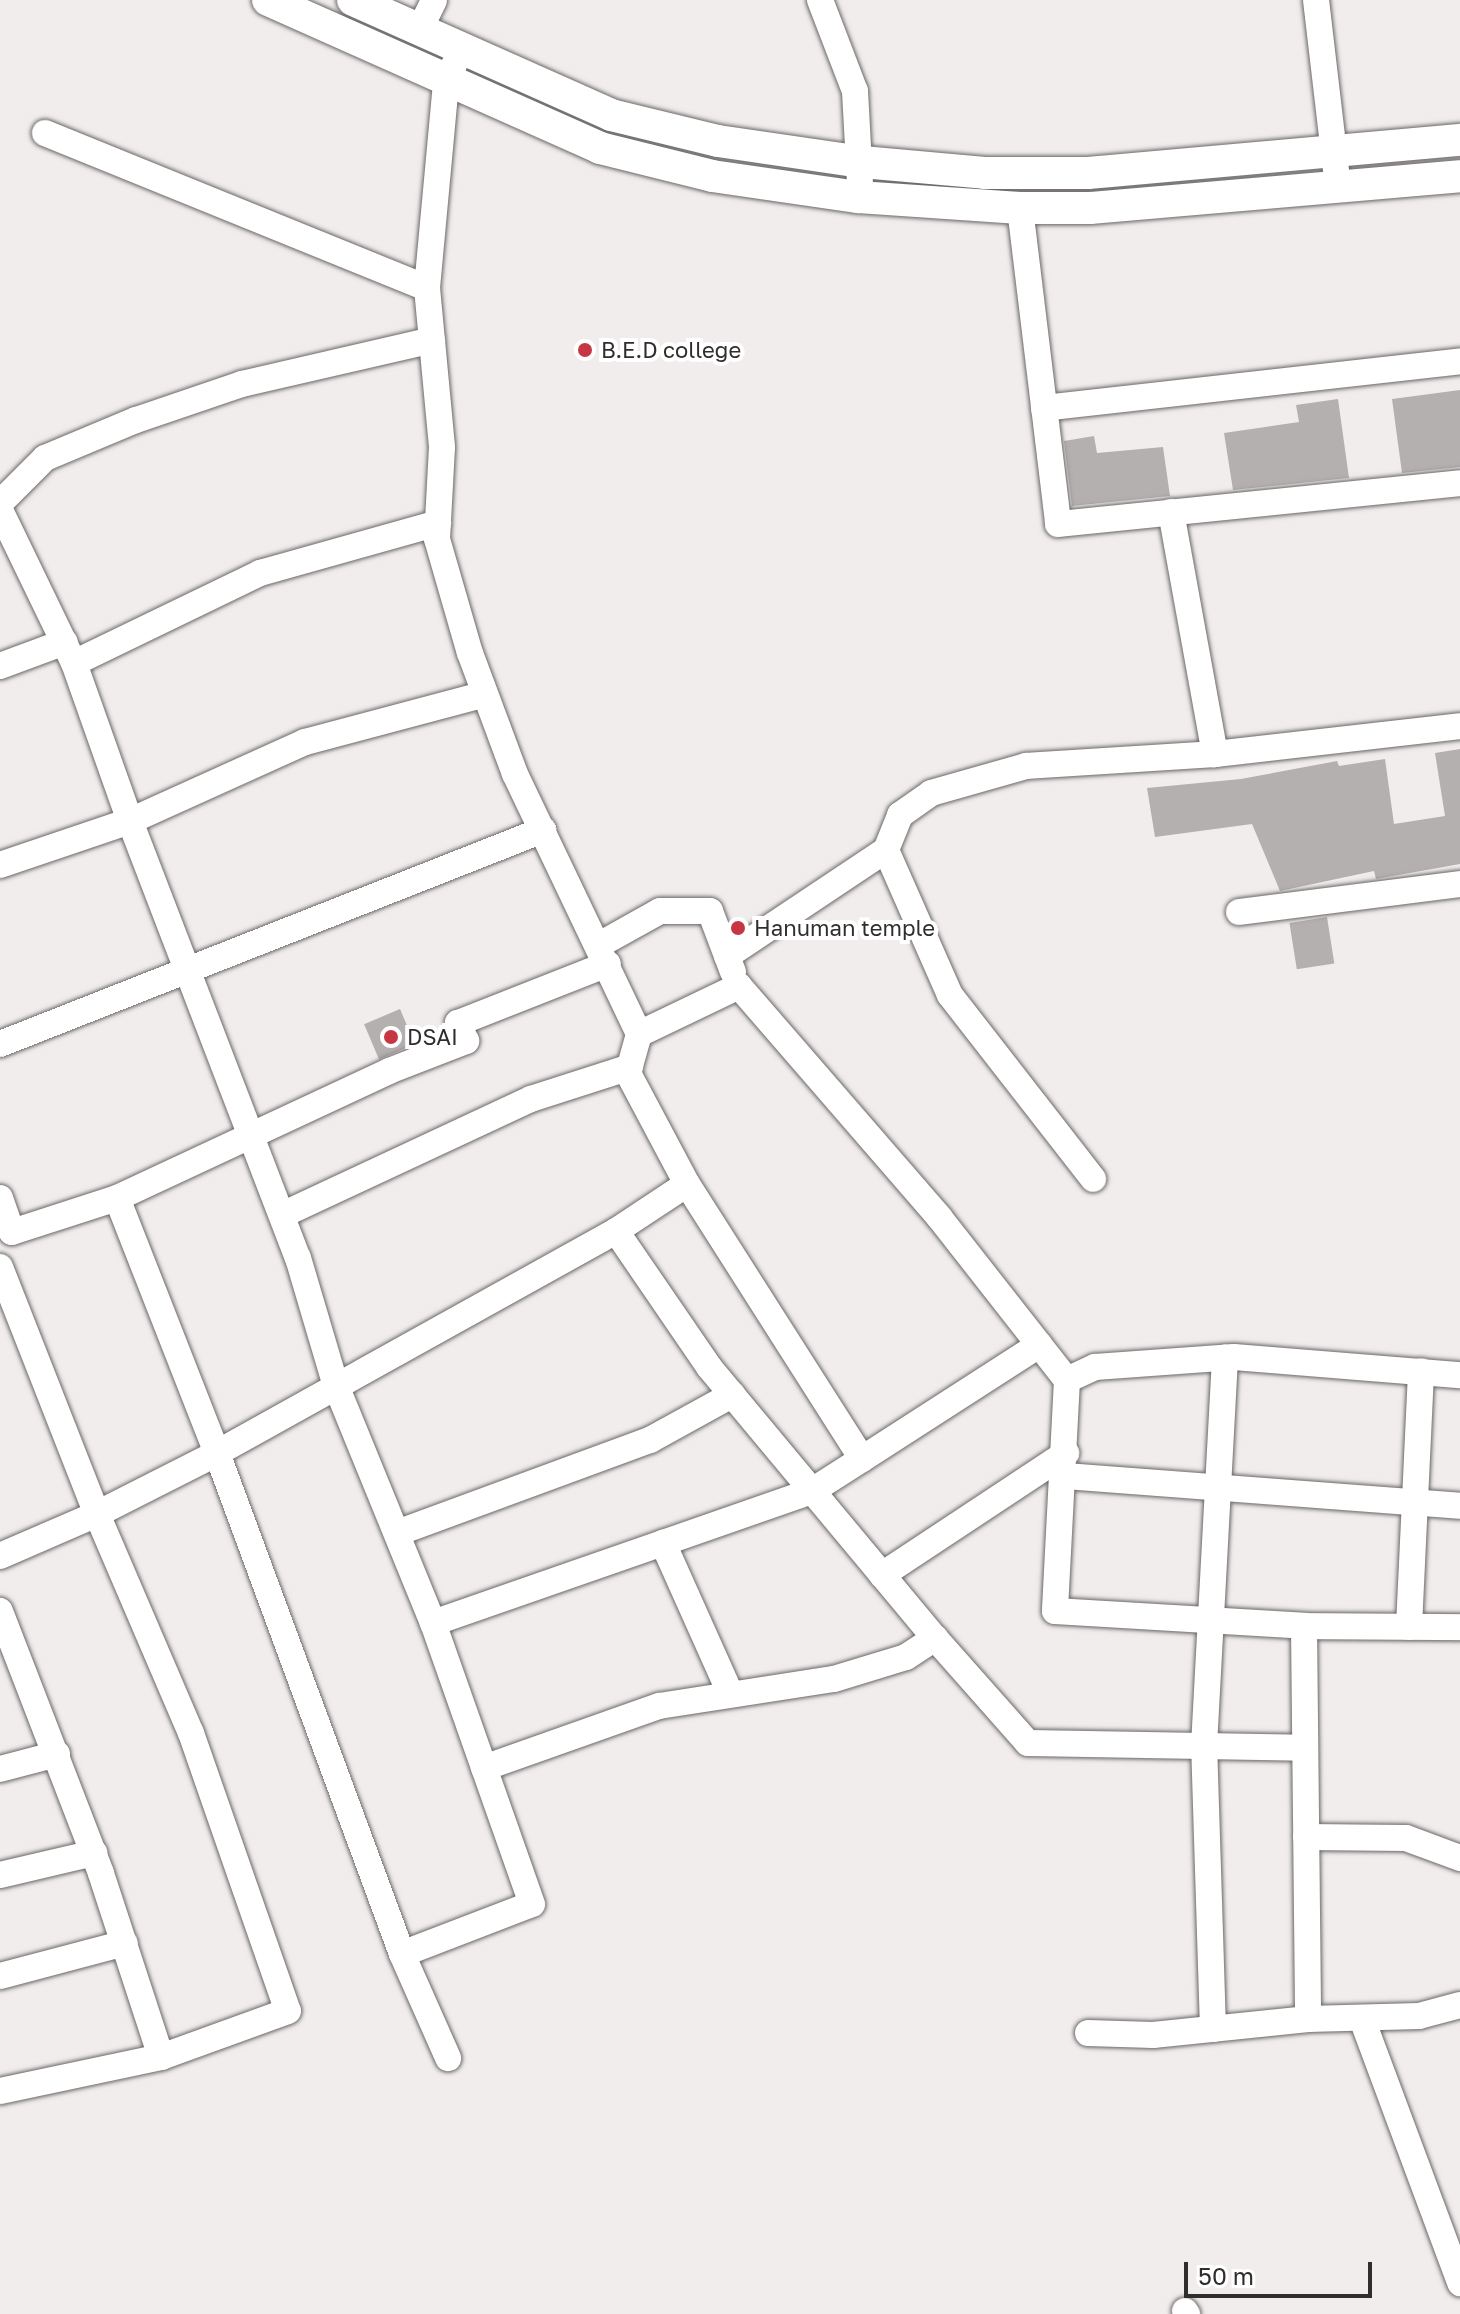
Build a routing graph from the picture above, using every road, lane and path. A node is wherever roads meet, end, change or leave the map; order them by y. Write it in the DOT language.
graph roads {
  1 [pos="268,0"];
  2 [pos="353,0"];
  3 [pos="434,0"];
  4 [pos="820,0"];
  5 [pos="1316,0"];
  6 [pos="419,31"];
  7 [pos="460,51"];
  8 [pos="446,83"];
  9 [pos="611,115"];
  10 [pos="45,133"];
  11 [pos="1460,140"];
  12 [pos="718,141"];
  13 [pos="600,148"];
  14 [pos="1335,153"];
  15 [pos="862,162"];
  16 [pos="712,176"];
  17 [pos="1460,176"];
  18 [pos="1338,188"];
  19 [pos="858,197"];
  20 [pos="1020,208"];
  21 [pos="427,288"];
  22 [pos="432,340"];
  23 [pos="1460,361"];
  24 [pos="1044,408"];
  25 [pos="1460,483"];
  26 [pos="0,503"];
  27 [pos="0,510"];
  28 [pos="1171,512"];
  29 [pos="438,523"];
  30 [pos="70,652"];
  31 [pos="0,666"];
  32 [pos="485,694"];
  33 [pos="1460,726"];
  34 [pos="1215,754"];
  35 [pos="130,821"];
  36 [pos="543,830"];
  37 [pos="886,850"];
  38 [pos="0,865"];
  39 [pos="1460,884"];
  40 [pos="1239,912"];
  41 [pos="604,955"];
  42 [pos="727,956"];
  43 [pos="189,973"];
  44 [pos="739,986"];
  45 [pos="639,1034"];
  46 [pos="0,1044"];
  47 [pos="630,1067"];
  48 [pos="251,1136"];
  49 [pos="1093,1179"];
  50 [pos="687,1184"];
  51 [pos="0,1198"];
  52 [pos="117,1198"];
  53 [pos="282,1215"];
  54 [pos="616,1231"];
  55 [pos="6,1234"];
  56 [pos="0,1267"];
  57 [pos="1039,1345"];
  58 [pos="1225,1358"];
  59 [pos="1421,1371"];
  60 [pos="1460,1375"];
  61 [pos="1067,1380"];
  62 [pos="335,1383"];
  63 [pos="732,1395"];
  64 [pos="217,1453"];
  65 [pos="862,1459"];
  66 [pos="1065,1464"];
  67 [pos="1216,1488"];
  68 [pos="812,1491"];
  69 [pos="1413,1504"];
  70 [pos="1460,1506"];
  71 [pos="97,1514"];
  72 [pos="397,1533"];
  73 [pos="663,1543"];
  74 [pos="0,1556"];
  75 [pos="882,1575"];
  76 [pos="0,1611"];
  77 [pos="1209,1620"];
  78 [pos="433,1623"];
  79 [pos="1303,1626"];
  80 [pos="1409,1627"];
  81 [pos="1460,1627"];
  82 [pos="935,1638"];
  83 [pos="10,1666"];
  84 [pos="730,1693"];
  85 [pos="1204,1746"];
  86 [pos="1305,1748"];
  87 [pos="57,1754"];
  88 [pos="484,1768"];
  89 [pos="0,1769"];
  90 [pos="1306,1837"];
  91 [pos="94,1853"];
  92 [pos="1460,1858"];
  93 [pos="0,1875"];
  94 [pos="125,1943"];
  95 [pos="402,1954"];
  96 [pos="0,1976"];
  97 [pos="1460,2005"];
  98 [pos="1308,2019"];
  99 [pos="1362,2019"];
  100 [pos="1213,2029"];
  101 [pos="1088,2033"];
  102 [pos="161,2057"];
  103 [pos="448,2058"];
  104 [pos="0,2091"];
  105 [pos="1460,2283"];
  1 -- 8 [label="main road"];
  2 -- 6 [label="main road"];
  3 -- 6 [label="street"];
  4 -- 15 [label="street"];
  5 -- 14 [label="street"];
  6 -- 7 [label="main road"];
  7 -- 8 [label="street"];
  7 -- 9 [label="main road"];
  8 -- 13 [label="main road"];
  8 -- 21 [label="street"];
  9 -- 12 [label="main road"];
  9 -- 13 [label="main road"];
  10 -- 21 [label="street"];
  11 -- 14 [label="main road"];
  12 -- 15 [label="main road"];
  12 -- 16 [label="main road"];
  13 -- 16 [label="main road"];
  14 -- 15 [label="main road"];
  14 -- 18 [label="street"];
  15 -- 19 [label="street"];
  16 -- 19 [label="main road"];
  17 -- 18 [label="main road"];
  18 -- 20 [label="main road"];
  19 -- 20 [label="main road"];
  20 -- 24 [label="street"];
  21 -- 22 [label="street"];
  22 -- 26 [label="street"];
  22 -- 29 [label="street"];
  23 -- 24 [label="street"];
  24 -- 28 [label="street"];
  25 -- 28 [label="street"];
  27 -- 30 [label="street"];
  28 -- 34 [label="street"];
  29 -- 30 [label="street"];
  29 -- 32 [label="street"];
  30 -- 31 [label="street"];
  30 -- 35 [label="street"];
  32 -- 35 [label="street"];
  32 -- 36 [label="street"];
  33 -- 34 [label="street"];
  34 -- 37 [label="street"];
  35 -- 38 [label="street"];
  35 -- 43 [label="street"];
  36 -- 41 [label="street"];
  36 -- 43 [label="street"];
  37 -- 42 [label="street"];
  37 -- 49 [label="street"];
  39 -- 40 [label="street"];
  41 -- 42 [label="street"];
  41 -- 45 [label="street"];
  41 -- 48 [label="street"];
  42 -- 44 [label="street"];
  43 -- 46 [label="street"];
  43 -- 48 [label="street"];
  44 -- 45 [label="street"];
  44 -- 57 [label="street"];
  45 -- 47 [label="street"];
  47 -- 50 [label="street"];
  47 -- 53 [label="street"];
  48 -- 52 [label="street"];
  48 -- 53 [label="street"];
  50 -- 54 [label="street"];
  50 -- 65 [label="street"];
  51 -- 55 [label="street"];
  52 -- 55 [label="street"];
  52 -- 64 [label="street"];
  53 -- 62 [label="street"];
  54 -- 62 [label="street"];
  54 -- 63 [label="street"];
  56 -- 71 [label="street"];
  57 -- 61 [label="street"];
  57 -- 65 [label="street"];
  58 -- 59 [label="street"];
  58 -- 61 [label="street"];
  58 -- 67 [label="street"];
  59 -- 60 [label="street"];
  59 -- 69 [label="street"];
  61 -- 66 [label="street"];
  62 -- 64 [label="street"];
  62 -- 72 [label="street"];
  63 -- 68 [label="street"];
  63 -- 72 [label="street"];
  64 -- 71 [label="street"];
  64 -- 95 [label="street"];
  65 -- 68 [label="street"];
  66 -- 67 [label="street"];
  66 -- 75 [label="street"];
  66 -- 77 [label="street"];
  67 -- 69 [label="street"];
  67 -- 77 [label="street"];
  68 -- 73 [label="street"];
  68 -- 75 [label="street"];
  69 -- 70 [label="street"];
  69 -- 80 [label="street"];
  71 -- 74 [label="street"];
  71 -- 102 [label="street"];
  72 -- 78 [label="street"];
  73 -- 78 [label="street"];
  73 -- 84 [label="street"];
  75 -- 82 [label="street"];
  76 -- 83 [label="street"];
  77 -- 79 [label="street"];
  77 -- 85 [label="street"];
  78 -- 88 [label="street"];
  79 -- 80 [label="street"];
  79 -- 86 [label="street"];
  80 -- 81 [label="street"];
  82 -- 84 [label="street"];
  82 -- 85 [label="street"];
  83 -- 87 [label="street"];
  84 -- 88 [label="street"];
  85 -- 86 [label="street"];
  85 -- 100 [label="street"];
  86 -- 90 [label="street"];
  87 -- 89 [label="street"];
  87 -- 91 [label="street"];
  88 -- 95 [label="street"];
  90 -- 92 [label="street"];
  90 -- 98 [label="street"];
  91 -- 93 [label="street"];
  91 -- 94 [label="street"];
  94 -- 96 [label="street"];
  94 -- 102 [label="street"];
  95 -- 103 [label="street"];
  97 -- 99 [label="street"];
  98 -- 99 [label="street"];
  98 -- 100 [label="street"];
  99 -- 105 [label="street"];
  100 -- 101 [label="street"];
  102 -- 104 [label="street"];
}
